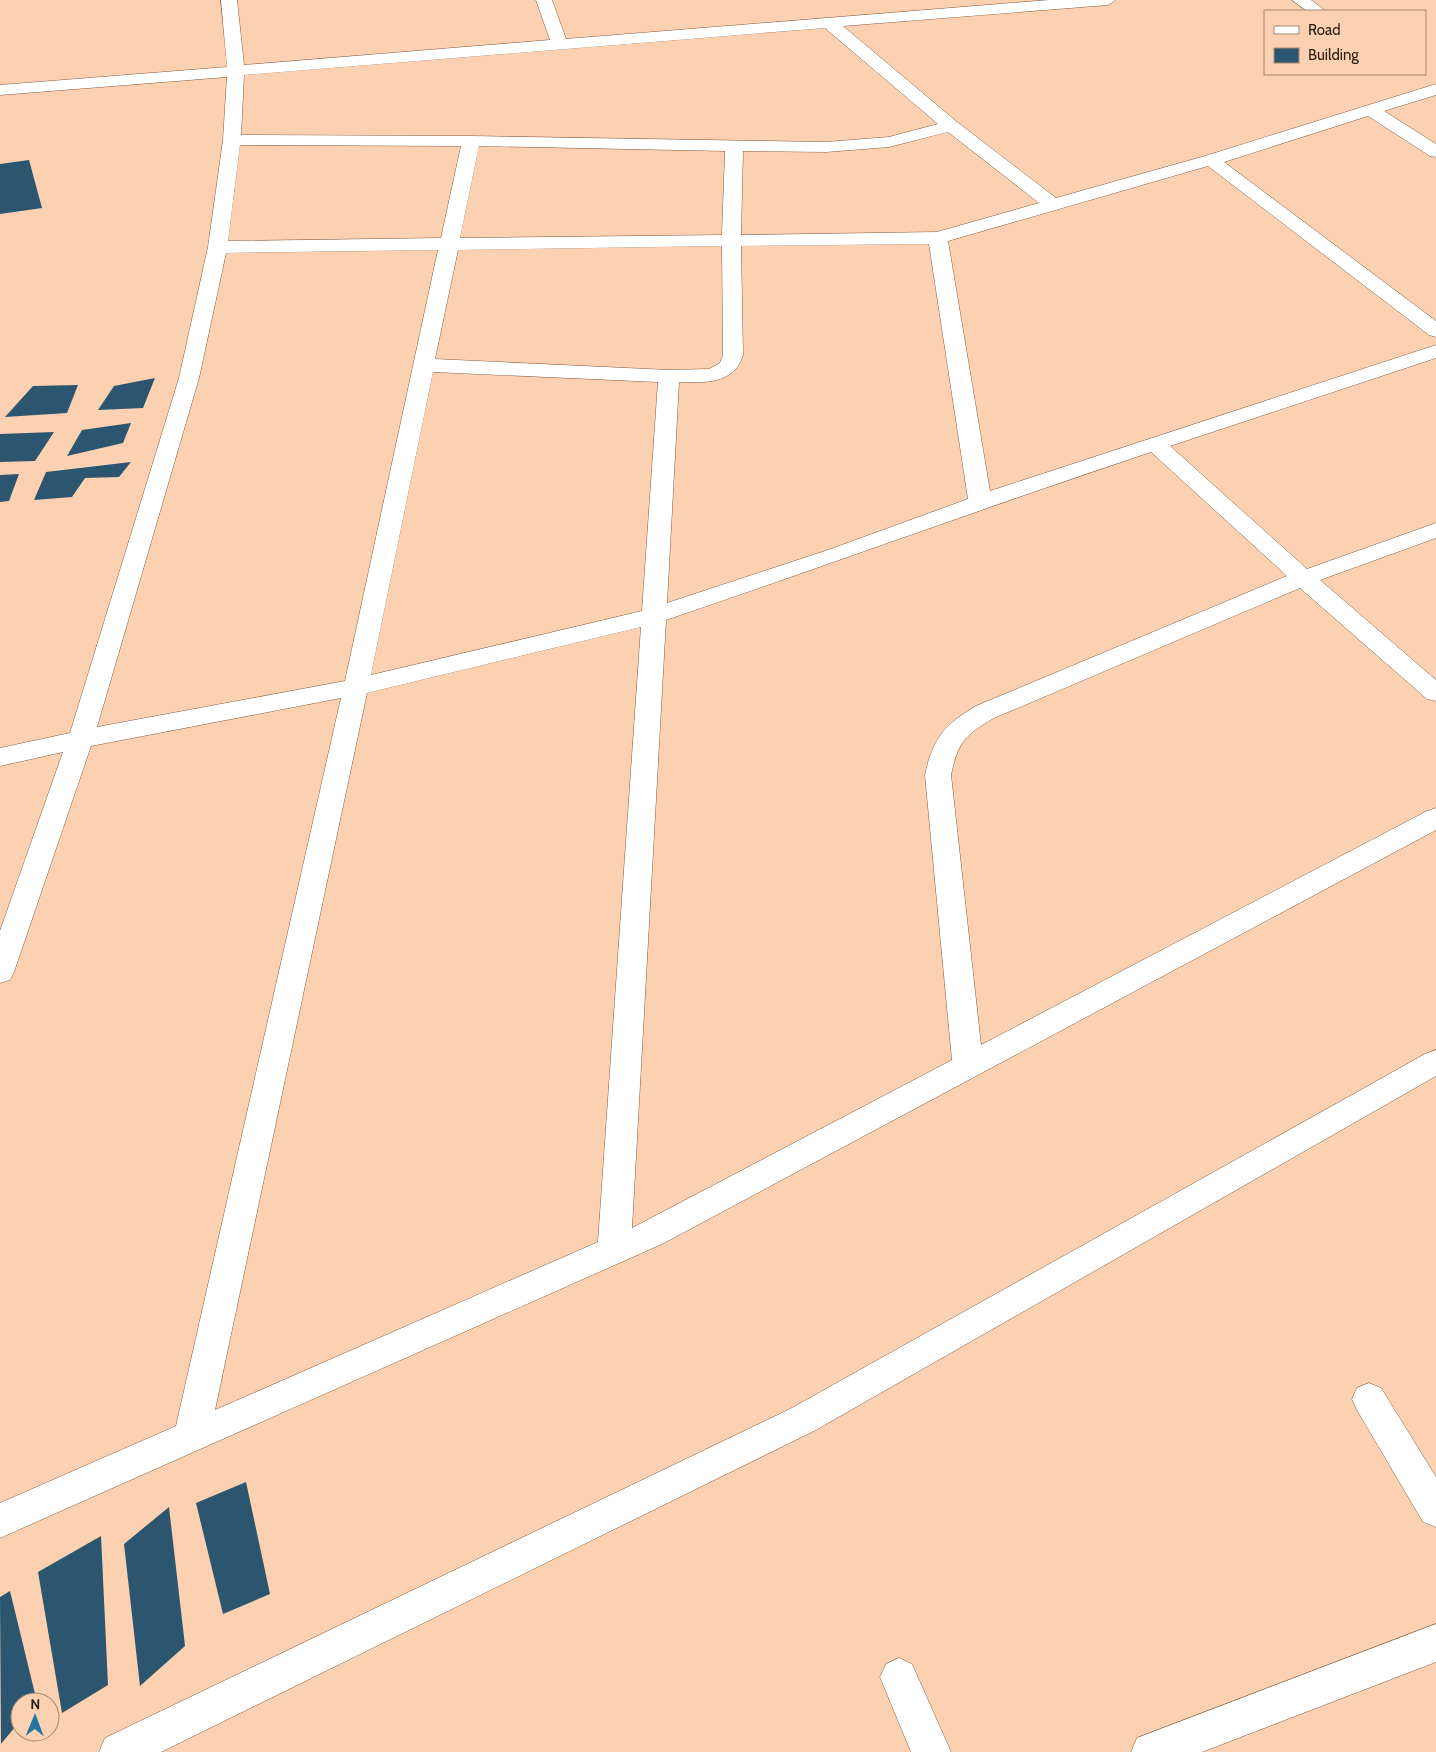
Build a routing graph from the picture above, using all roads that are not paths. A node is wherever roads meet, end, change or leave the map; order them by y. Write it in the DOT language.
graph roads {
  1 [pos="229,0"];
  2 [pos="544,0"];
  3 [pos="923,0"];
  4 [pos="1108,0"];
  5 [pos="1300,0"];
  6 [pos="1316,10"];
  7 [pos="938,14"];
  8 [pos="829,23"];
  9 [pos="560,45"];
  10 [pos="236,72"];
  11 [pos="1424,75"];
  12 [pos="1436,82"];
  13 [pos="1436,89"];
  14 [pos="0,90"];
  15 [pos="1370,110"];
  16 [pos="952,126"];
  17 [pos="232,140"];
  18 [pos="471,141"];
  19 [pos="734,145"];
  20 [pos="1436,152"];
  21 [pos="1211,160"];
  22 [pos="1053,205"];
  23 [pos="938,238"];
  24 [pos="449,242"];
  25 [pos="731,242"];
  26 [pos="218,247"];
  27 [pos="1436,331"];
  28 [pos="1436,351"];
  29 [pos="423,366"];
  30 [pos="670,376"];
  31 [pos="1155,444"];
  32 [pos="980,502"];
  33 [pos="1436,530"];
  34 [pos="1303,578"];
  35 [pos="653,616"];
  36 [pos="356,687"];
  37 [pos="1436,693"];
  38 [pos="81,739"];
  39 [pos="0,757"];
  40 [pos="1436,818"];
  41 [pos="0,972"];
  42 [pos="1436,1062"];
  43 [pos="968,1066"];
  44 [pos="614,1251"];
  45 [pos="1369,1399"];
  46 [pos="191,1438"];
  47 [pos="1436,1510"];
  48 [pos="0,1521"];
  49 [pos="1436,1643"];
  50 [pos="899,1677"];
  51 [pos="119,1752"];
  52 [pos="931,1752"];
  53 [pos="1151,1752"];
  1 -- 10 [label="street"];
  2 -- 9 [label="street"];
  3 -- 7 [label="street"];
  4 -- 7 [label="street"];
  5 -- 6 [label="street"];
  7 -- 8 [label="street"];
  8 -- 9 [label="street"];
  8 -- 16 [label="street"];
  9 -- 10 [label="street"];
  10 -- 14 [label="street"];
  10 -- 17 [label="street"];
  11 -- 12 [label="street"];
  13 -- 15 [label="street"];
  15 -- 20 [label="street"];
  15 -- 21 [label="street"];
  16 -- 19 [label="street"];
  16 -- 22 [label="street"];
  17 -- 18 [label="street"];
  17 -- 26 [label="street"];
  18 -- 19 [label="street"];
  18 -- 24 [label="street"];
  19 -- 25 [label="street"];
  21 -- 22 [label="street"];
  21 -- 27 [label="street"];
  22 -- 23 [label="street"];
  23 -- 25 [label="street"];
  23 -- 32 [label="street"];
  24 -- 25 [label="street"];
  24 -- 26 [label="street"];
  24 -- 29 [label="street"];
  25 -- 30 [label="street"];
  26 -- 38 [label="street"];
  28 -- 31 [label="street"];
  29 -- 30 [label="street"];
  29 -- 36 [label="street"];
  30 -- 35 [label="street"];
  31 -- 32 [label="street"];
  31 -- 34 [label="street"];
  32 -- 35 [label="street"];
  33 -- 34 [label="street"];
  34 -- 37 [label="street"];
  34 -- 43 [label="street"];
  35 -- 36 [label="street"];
  35 -- 44 [label="street"];
  36 -- 38 [label="street"];
  36 -- 46 [label="street"];
  38 -- 39 [label="street"];
  38 -- 41 [label="street"];
  40 -- 43 [label="street"];
  42 -- 51 [label="street"];
  43 -- 44 [label="street"];
  44 -- 46 [label="street"];
  45 -- 47 [label="street"];
  46 -- 48 [label="street"];
  49 -- 53 [label="street"];
  50 -- 52 [label="street"];
}
